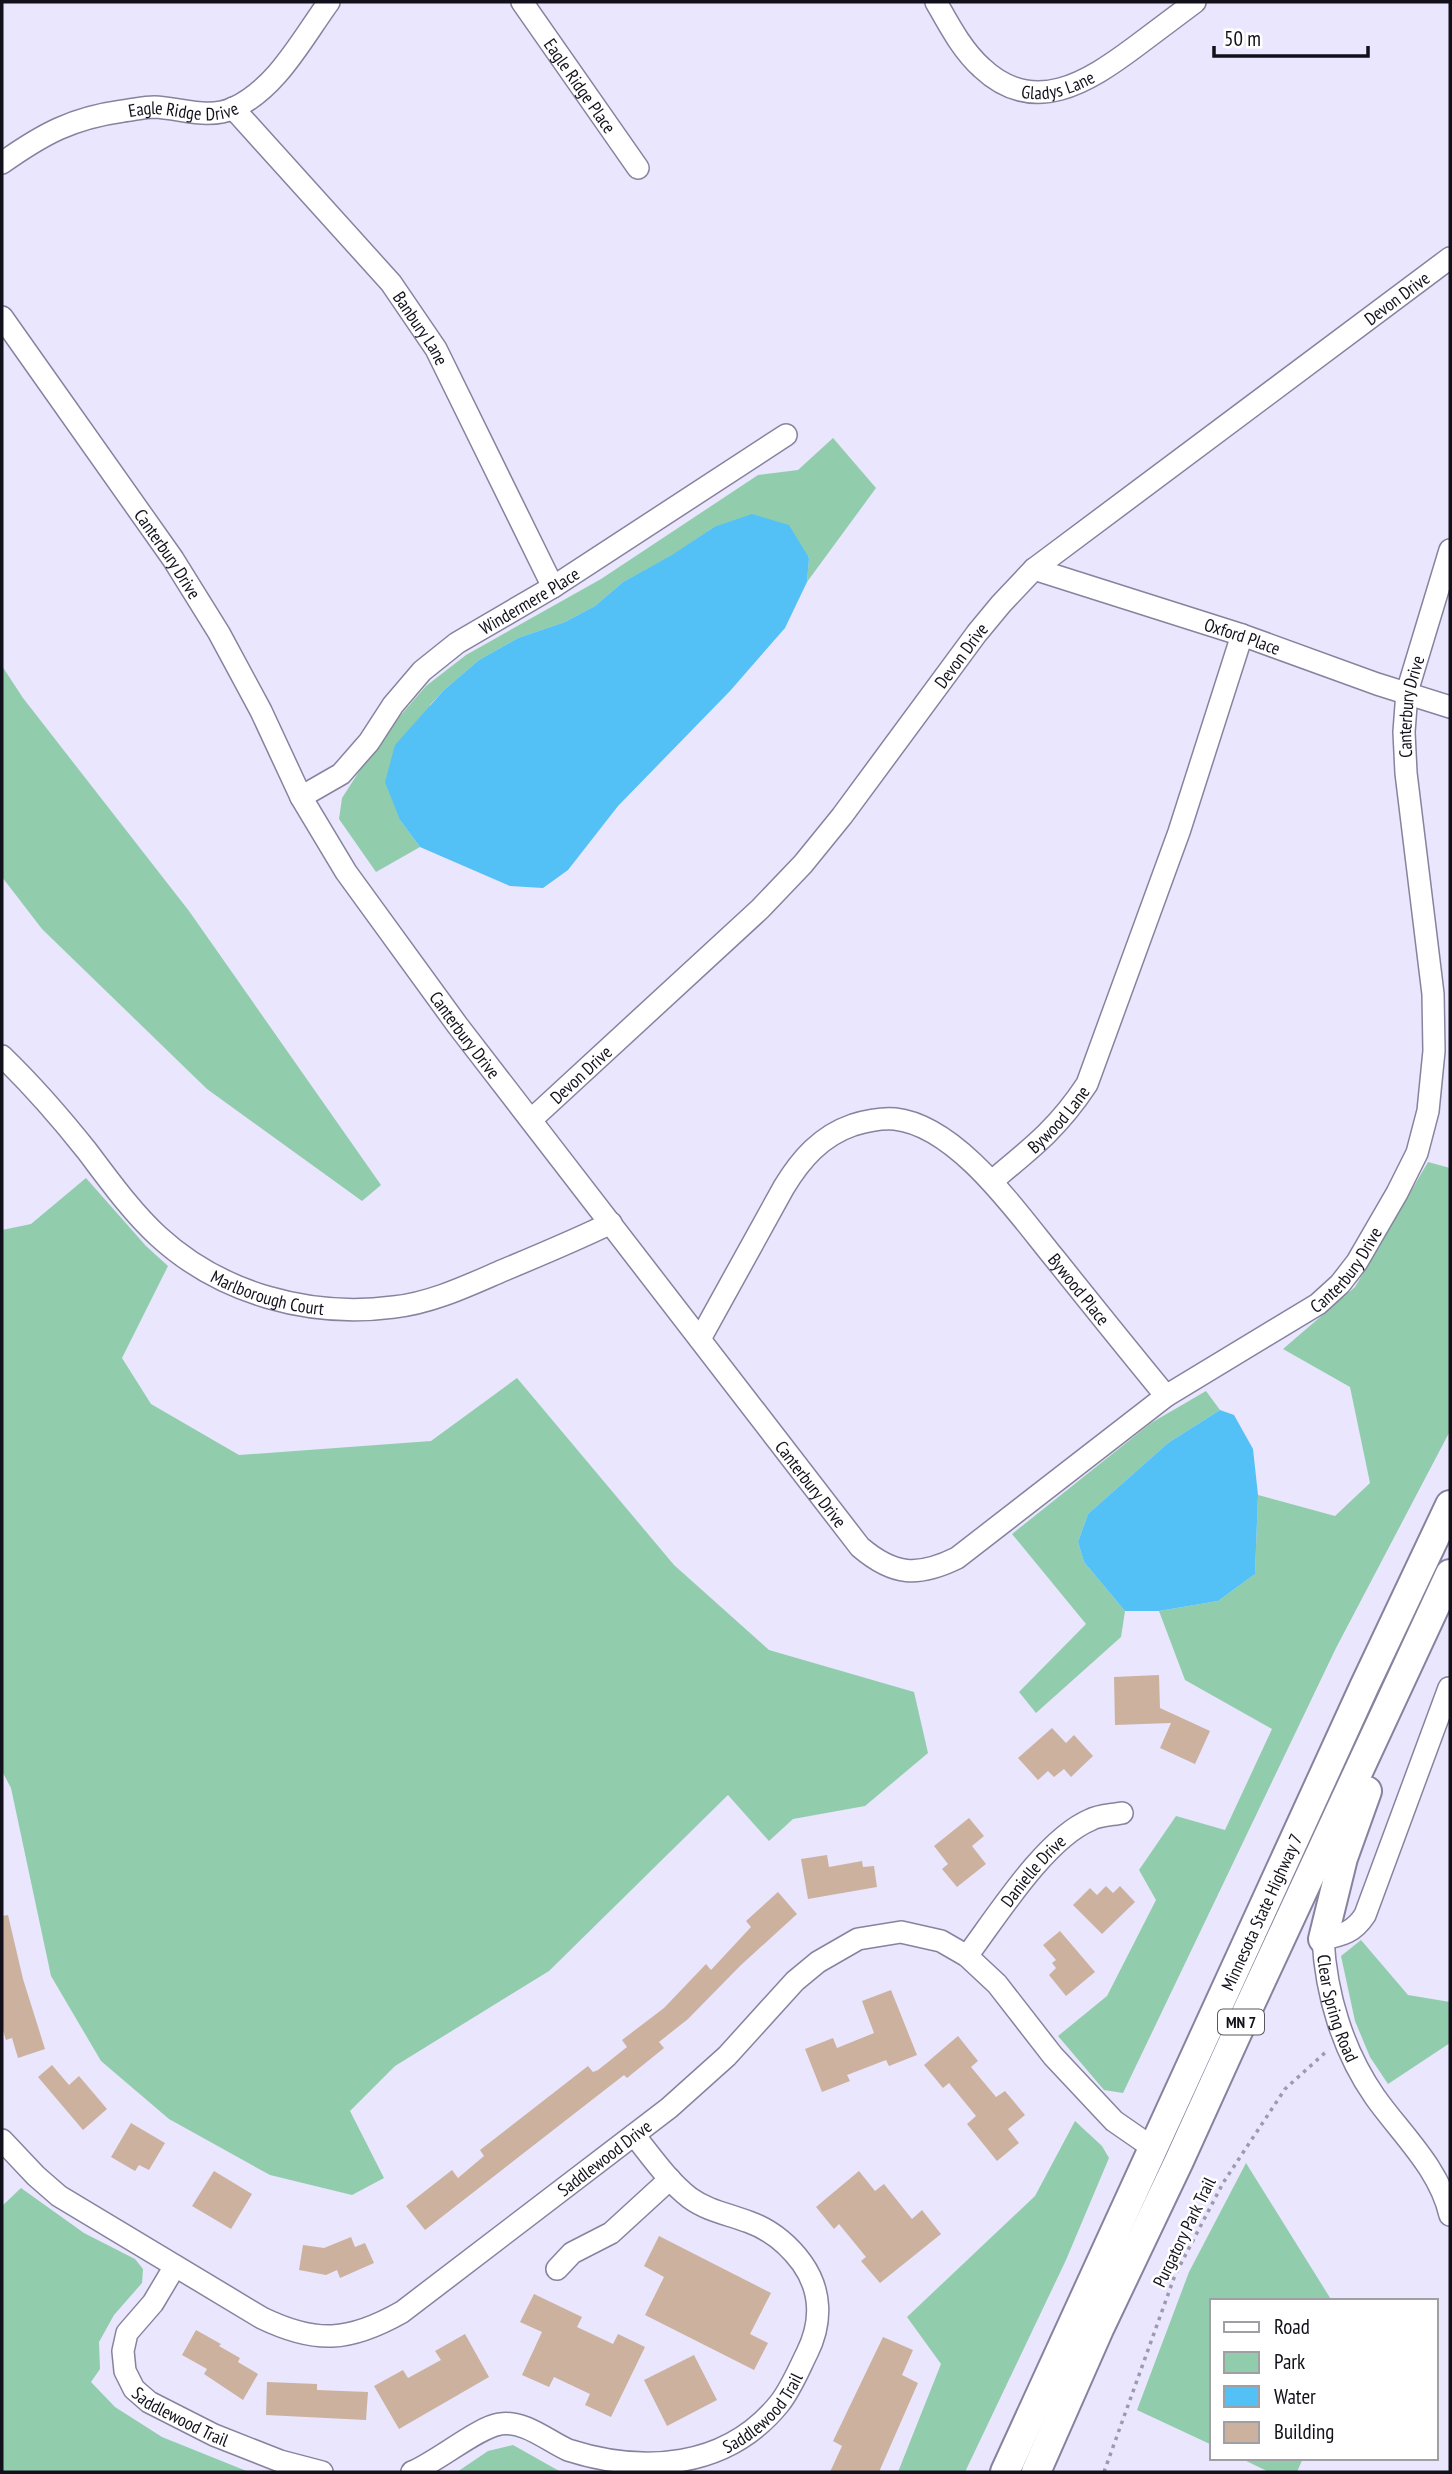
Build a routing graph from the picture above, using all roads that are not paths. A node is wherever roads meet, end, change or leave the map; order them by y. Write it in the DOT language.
graph roads {
  1 [pos="329,2"];
  2 [pos="522,2"];
  3 [pos="936,2"];
  4 [pos="1195,2"];
  5 [pos="233,108"];
  6 [pos="2,163"];
  7 [pos="638,168"];
  8 [pos="1450,258"];
  9 [pos="2,317"];
  10 [pos="786,435"];
  11 [pos="1450,550"];
  12 [pos="1034,569"];
  13 [pos="553,587"];
  14 [pos="1242,635"];
  15 [pos="1407,692"];
  16 [pos="1450,707"];
  17 [pos="301,797"];
  18 [pos="2,1056"];
  19 [pos="531,1119"];
  20 [pos="992,1181"];
  21 [pos="611,1223"];
  22 [pos="700,1339"];
  23 [pos="1166,1396"];
  24 [pos="1450,1505"];
  25 [pos="1450,1574"];
  26 [pos="1450,1688"];
  27 [pos="1392,1700"];
  28 [pos="1122,1813"];
  29 [pos="1323,1939"];
  30 [pos="967,1955"];
  31 [pos="634,2135"];
  32 [pos="2,2140"];
  33 [pos="1153,2148"];
  34 [pos="670,2179"];
  35 [pos="1450,2215"];
  36 [pos="175,2266"];
  37 [pos="557,2270"];
  38 [pos="322,2472"];
  39 [pos="412,2472"];
  40 [pos="1005,2472"];
  41 [pos="1036,2472"];
  1 -- 5 [label="street, Eagle Ridge Drive"];
  2 -- 7 [label="street, Eagle Ridge Place"];
  3 -- 4 [label="street, Gladys Lane"];
  5 -- 6 [label="street, Eagle Ridge Drive"];
  5 -- 13 [label="street, Banbury Lane"];
  8 -- 12 [label="street, Devon Drive"];
  9 -- 17 [label="street, Canterbury Drive"];
  10 -- 13 [label="street, Windermere Place"];
  11 -- 15 [label="street, Canterbury Drive"];
  12 -- 14 [label="street, Oxford Place"];
  12 -- 19 [label="street, Devon Drive"];
  13 -- 17 [label="street, Windermere Place"];
  14 -- 15 [label="street, Oxford Place"];
  14 -- 20 [label="street, Bywood Lane"];
  15 -- 16 [label="street, Oxford Place"];
  15 -- 23 [label="street, Canterbury Drive"];
  17 -- 19 [label="street, Canterbury Drive"];
  18 -- 21 [label="street, Marlborough Court"];
  19 -- 21 [label="street, Canterbury Drive"];
  20 -- 22 [label="street"];
  20 -- 23 [label="street, Bywood Place"];
  21 -- 22 [label="street, Canterbury Drive"];
  22 -- 23 [label="street, Canterbury Drive"];
  24 -- 33 [label="main road, Minnesota State Highway 7 / MN 7"];
  25 -- 27 [label="main road, Minnesota State Highway 7 / MN 7"];
  26 -- 29 [label="street, Clear Spring Road"];
  27 -- 29 [label="main road"];
  27 -- 41 [label="main road, Minnesota State Highway 7 / MN 7"];
  28 -- 30 [label="street, Danielle Drive"];
  29 -- 35 [label="street, Clear Spring Road"];
  30 -- 31 [label="street, Saddlewood Drive"];
  30 -- 33 [label="street, Saddlewood Drive"];
  31 -- 34 [label="street, Saddlewood Trail"];
  31 -- 36 [label="street, Saddlewood Drive"];
  32 -- 36 [label="street, Saddlewood Drive"];
  33 -- 40 [label="main road, Minnesota State Highway 7 / MN 7"];
  34 -- 37 [label="street"];
  34 -- 39 [label="street, Saddlewood Trail"];
  36 -- 38 [label="street, Saddlewood Trail"];
}
